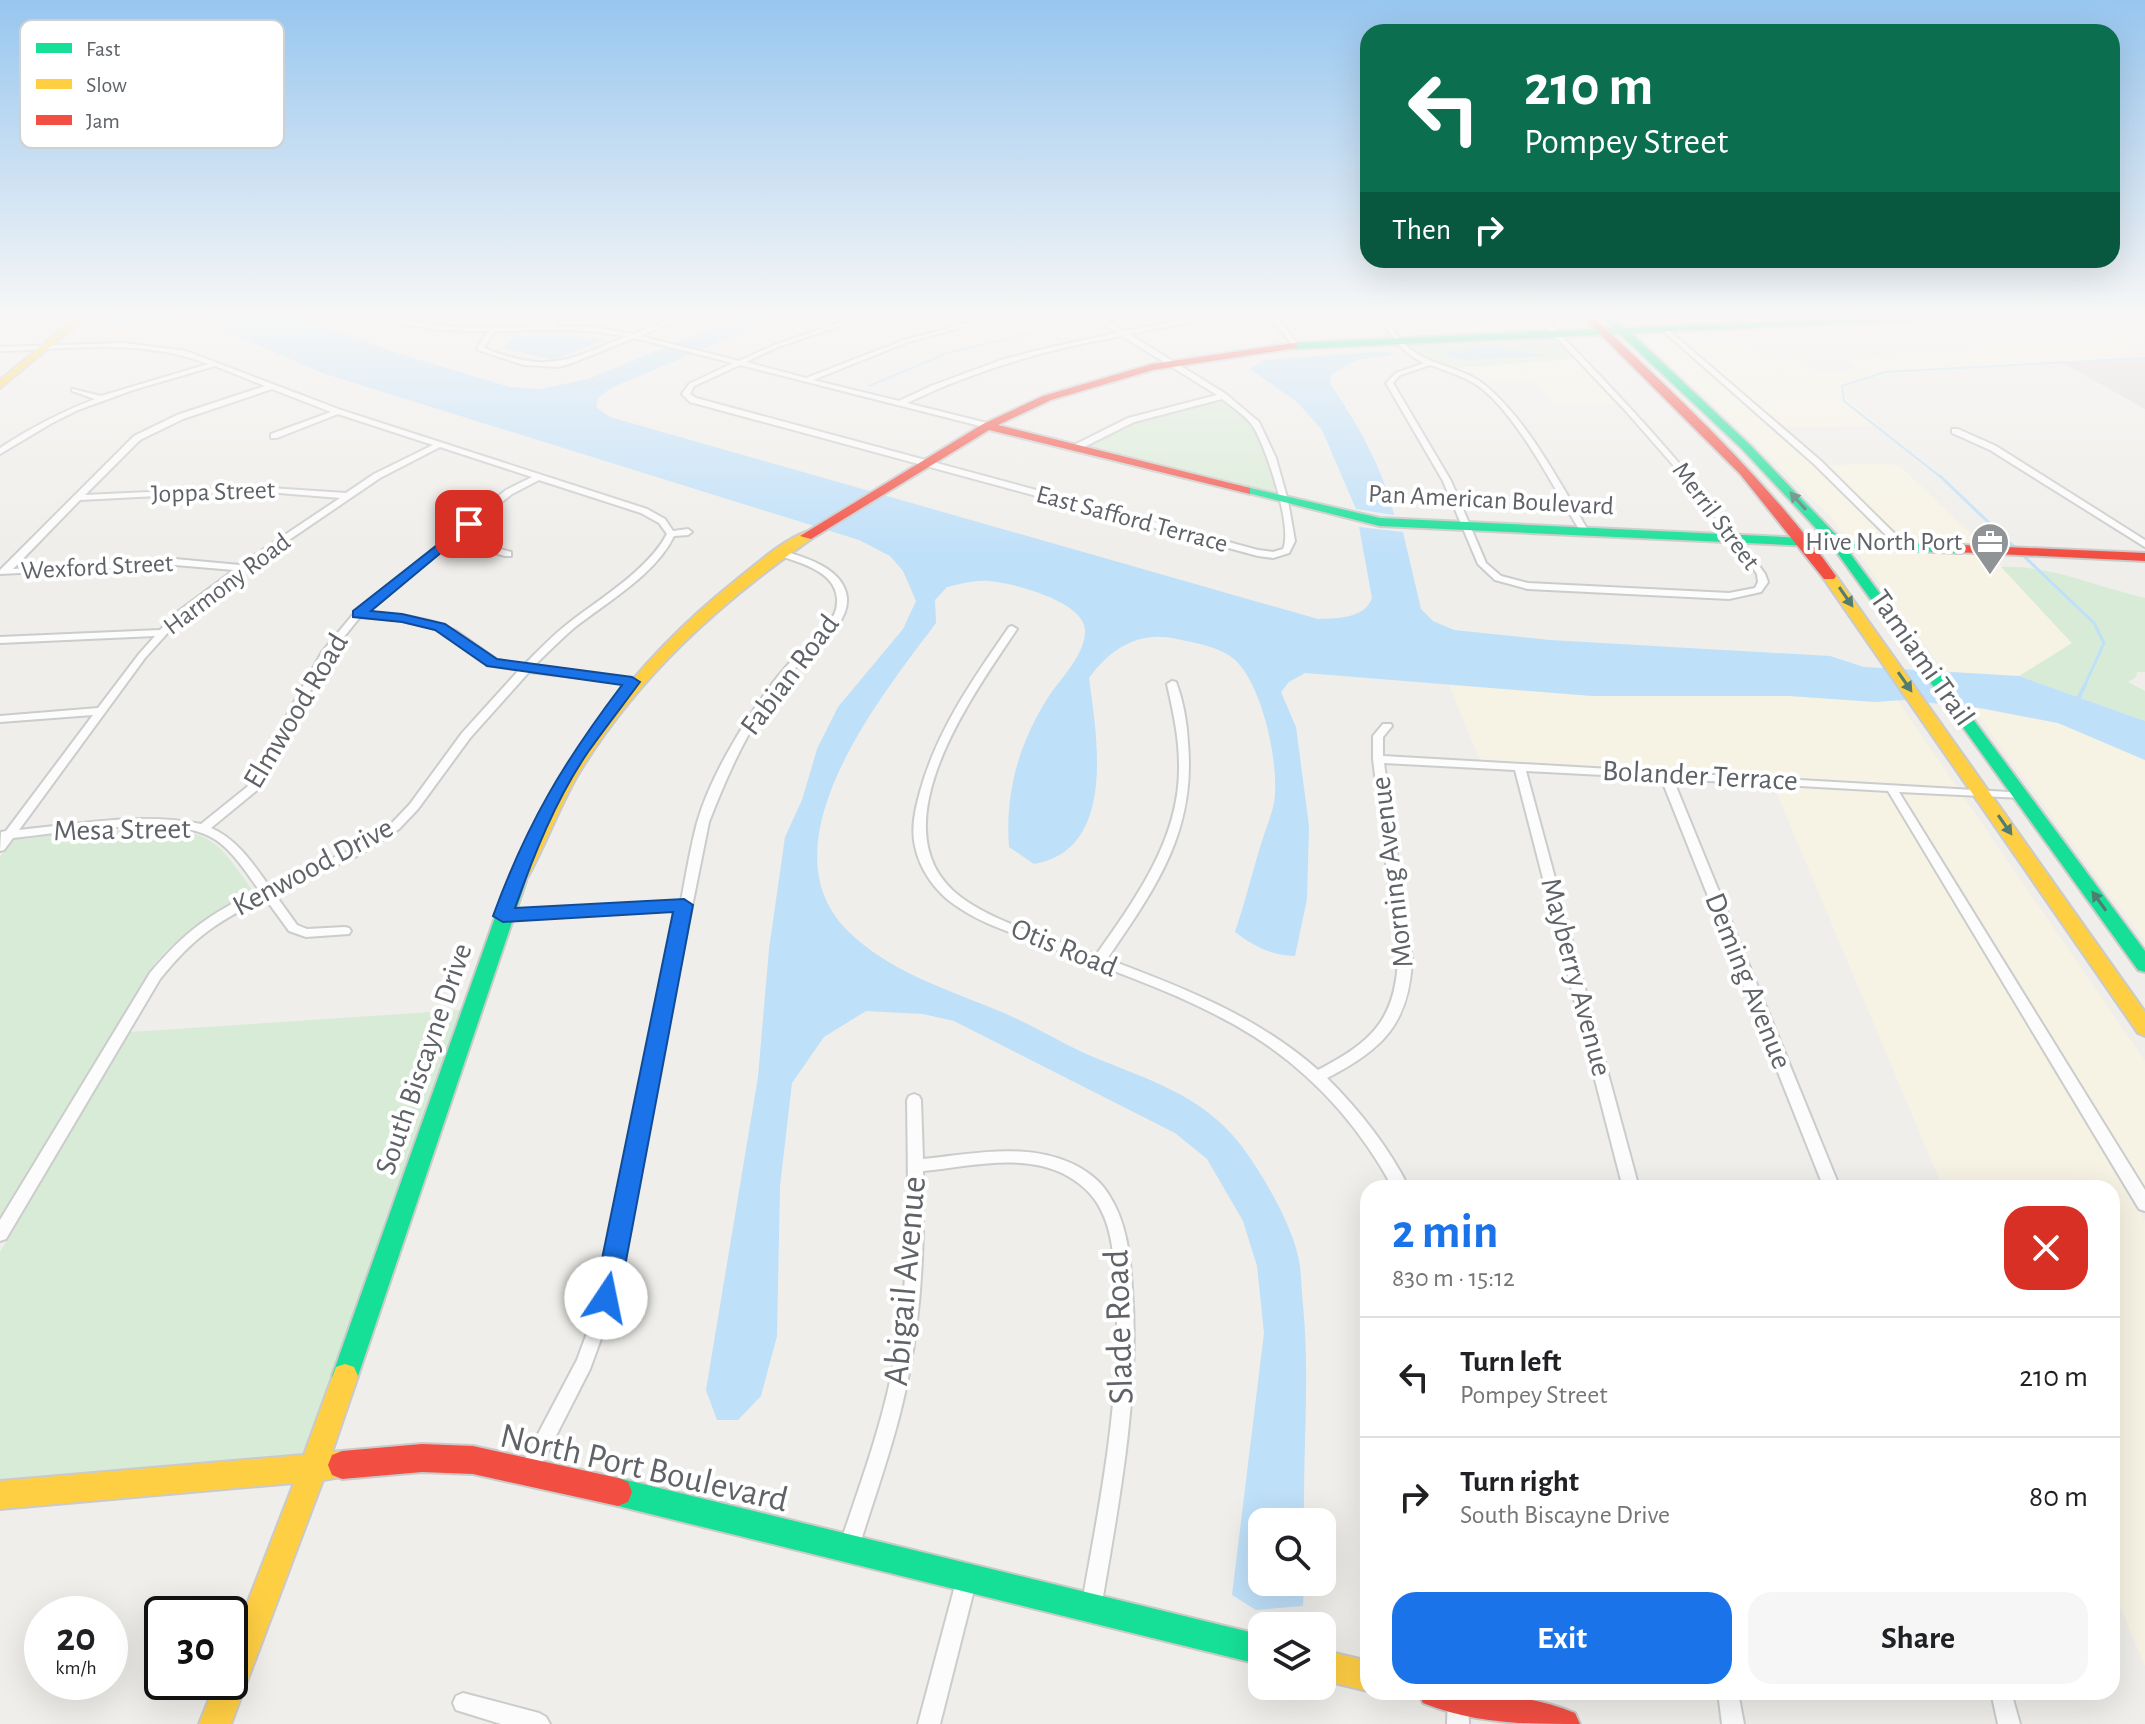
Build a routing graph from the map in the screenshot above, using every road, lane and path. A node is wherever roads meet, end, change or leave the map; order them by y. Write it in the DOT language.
graph roads {
  1 [pos="88,394"];
  2 [pos="117,394"];
  3 [pos="250,394"];
  4 [pos="290,394"];
  5 [pos="687,394"];
  6 [pos="862,394"];
  7 [pos="919,394"];
  8 [pos="1057,394"];
  9 [pos="1396,394"];
  10 [pos="1490,394"];
  11 [pos="1614,394"];
  12 [pos="1673,394"];
  13 [pos="1687,394"];
  14 [pos="1739,394"];
  15 [pos="1223,396"];
  16 [pos="102,399"];
  17 [pos="899,404"];
  18 [pos="338,412"];
  19 [pos="984,425"];
  20 [pos="1955,431"];
  21 [pos="274,436"];
  22 [pos="439,445"];
  23 [pos="1075,448"];
  24 [pos="0,452"];
  25 [pos="924,462"];
  26 [pos="538,477"];
  27 [pos="348,496"];
  28 [pos="77,498"];
  29 [pos="1284,501"];
  30 [pos="1469,527"];
  31 [pos="688,532"];
  32 [pos="1585,532"];
  33 [pos="671,534"];
  34 [pos="451,538"];
  35 [pos="1738,539"];
  36 [pos="1804,541"];
  37 [pos="1835,541"];
  38 [pos="1899,543"];
  39 [pos="2145,544"];
  40 [pos="780,553"];
  41 [pos="508,554"];
  42 [pos="2145,557"];
  43 [pos="242,568"];
  44 [pos="2,572"];
  45 [pos="358,614"];
  46 [pos="1012,629"];
  47 [pos="161,633"];
  48 [pos="0,640"];
  49 [pos="528,668"];
  50 [pos="632,682"];
  51 [pos="1172,684"];
  52 [pos="101,711"];
  53 [pos="0,719"];
  54 [pos="1387,726"];
  55 [pos="1378,759"];
  56 [pos="1520,767"];
  57 [pos="1665,774"];
  58 [pos="1891,787"];
  59 [pos="1982,792"];
  60 [pos="2022,795"];
  61 [pos="204,828"];
  62 [pos="5,835"];
  63 [pos="0,847"];
  64 [pos="265,892"];
  65 [pos="684,905"];
  66 [pos="503,916"];
  67 [pos="345,931"];
  68 [pos="1099,961"];
  69 [pos="2145,965"];
  70 [pos="2145,1028"];
  71 [pos="1317,1077"];
  72 [pos="914,1100"];
  73 [pos="915,1166"];
  74 [pos="1396,1180"];
  75 [pos="1629,1180"];
  76 [pos="1829,1180"];
  77 [pos="2145,1204"];
  78 [pos="0,1234"];
  79 [pos="313,1467"];
  80 [pos="528,1470"];
  81 [pos="0,1495"];
  82 [pos="848,1550"];
  83 [pos="967,1578"];
  84 [pos="1091,1609"];
  85 [pos="1248,1647"];
  86 [pos="1336,1668"];
  87 [pos="1360,1674"];
  88 [pos="1458,1700"];
  89 [pos="1476,1700"];
  90 [pos="1729,1700"];
  91 [pos="2003,1700"];
  92 [pos="463,1703"];
  93 [pos="215,1724"];
  94 [pos="539,1724"];
  95 [pos="929,1724"];
  96 [pos="1458,1724"];
  97 [pos="1564,1724"];
  98 [pos="1733,1724"];
  99 [pos="2009,1724"];
  1 -- 16 [label="street"];
  2 -- 16 [label="street"];
  3 -- 28 [label="street"];
  4 -- 18 [label="street"];
  5 -- 25 [label="street"];
  6 -- 17 [label="street, Pan American Boulevard"];
  7 -- 17 [label="street"];
  8 -- 19 [label="street, South Biscayne Drive"];
  9 -- 30 [label="street"];
  10 -- 32 [label="street"];
  11 -- 35 [label="street, Merril Street"];
  12 -- 36 [label="street, Tamiami Trail"];
  37 -- 13 [label="street, Tamiami Trail, one-way"];
  14 -- 38 [label="street"];
  15 -- 23 [label="street"];
  15 -- 29 [label="street"];
  16 -- 24 [label="street"];
  17 -- 19 [label="street, Pan American Boulevard"];
  18 -- 21 [label="street"];
  18 -- 22 [label="street"];
  19 -- 23 [label="street, Pan American Boulevard"];
  19 -- 25 [label="street, South Biscayne Drive"];
  20 -- 39 [label="street"];
  22 -- 26 [label="street"];
  22 -- 27 [label="street, Harmony Road"];
  23 -- 29 [label="street, Pan American Boulevard"];
  25 -- 29 [label="street, East Safford Terrace"];
  25 -- 40 [label="street, South Biscayne Drive"];
  26 -- 33 [label="street"];
  26 -- 34 [label="street, Elmwood Road"];
  27 -- 28 [label="street, Joppa Street"];
  27 -- 43 [label="street, Harmony Road"];
  28 -- 44 [label="street"];
  29 -- 30 [label="street, Pan American Boulevard"];
  30 -- 32 [label="street, Pan American Boulevard"];
  30 -- 35 [label="street, Merril Street"];
  31 -- 33 [label="street"];
  32 -- 35 [label="street, Pan American Boulevard"];
  33 -- 49 [label="street, Kenwood Drive"];
  34 -- 41 [label="street"];
  34 -- 45 [label="street, Elmwood Road"];
  35 -- 36 [label="street, Pan American Boulevard"];
  36 -- 37 [label="street, Pan American Boulevard"];
  36 -- 59 [label="street, Tamiami Trail, one-way"];
  37 -- 38 [label="street, Pan American Boulevard"];
  37 -- 60 [label="street, Tamiami Trail"];
  38 -- 42 [label="street, Pan American Boulevard"];
  40 -- 50 [label="street, South Biscayne Drive"];
  40 -- 65 [label="street, Fabian Road"];
  43 -- 44 [label="street, Wexford Street"];
  43 -- 47 [label="street, Harmony Road"];
  45 -- 49 [label="street"];
  45 -- 61 [label="street, Elmwood Road"];
  46 -- 68 [label="street, Otis Road"];
  47 -- 48 [label="street"];
  47 -- 52 [label="street, Harmony Road"];
  49 -- 50 [label="street"];
  49 -- 64 [label="street, Kenwood Drive"];
  50 -- 66 [label="street, South Biscayne Drive"];
  51 -- 68 [label="street"];
  52 -- 53 [label="street"];
  52 -- 62 [label="street, Harmony Road"];
  54 -- 55 [label="street, Morning Avenue"];
  55 -- 56 [label="street, Bolander Terrace"];
  55 -- 71 [label="street, Morning Avenue"];
  56 -- 57 [label="street, Bolander Terrace"];
  56 -- 75 [label="street, Mayberry Avenue"];
  57 -- 58 [label="street, Bolander Terrace"];
  57 -- 76 [label="street, Deming Avenue"];
  58 -- 59 [label="street, Bolander Terrace"];
  58 -- 77 [label="street"];
  59 -- 60 [label="street, Bolander Terrace"];
  59 -- 70 [label="street, Tamiami Trail, one-way"];
  69 -- 60 [label="street, Tamiami Trail, one-way"];
  61 -- 62 [label="street, Mesa Street"];
  61 -- 64 [label="street, Mesa Street"];
  62 -- 63 [label="street, Harmony Road"];
  64 -- 67 [label="street, Mesa Street"];
  64 -- 78 [label="street, Kenwood Drive"];
  65 -- 66 [label="street"];
  65 -- 80 [label="street, Fabian Road"];
  66 -- 79 [label="street, South Biscayne Drive"];
  68 -- 71 [label="street, Otis Road"];
  71 -- 74 [label="street, Otis Road"];
  72 -- 73 [label="street, Abigail Avenue"];
  73 -- 82 [label="street, Abigail Avenue"];
  73 -- 84 [label="street, Slade Road"];
  79 -- 80 [label="street, North Port Boulevard"];
  79 -- 81 [label="street, North Port Boulevard"];
  79 -- 93 [label="street, South Biscayne Drive"];
  80 -- 82 [label="street, North Port Boulevard"];
  82 -- 83 [label="street, North Port Boulevard"];
  83 -- 84 [label="street, North Port Boulevard"];
  83 -- 95 [label="street"];
  84 -- 85 [label="street, North Port Boulevard"];
  86 -- 87 [label="street"];
  88 -- 96 [label="street"];
  89 -- 97 [label="street"];
  90 -- 98 [label="street"];
  91 -- 99 [label="street"];
  92 -- 94 [label="street"];
}
